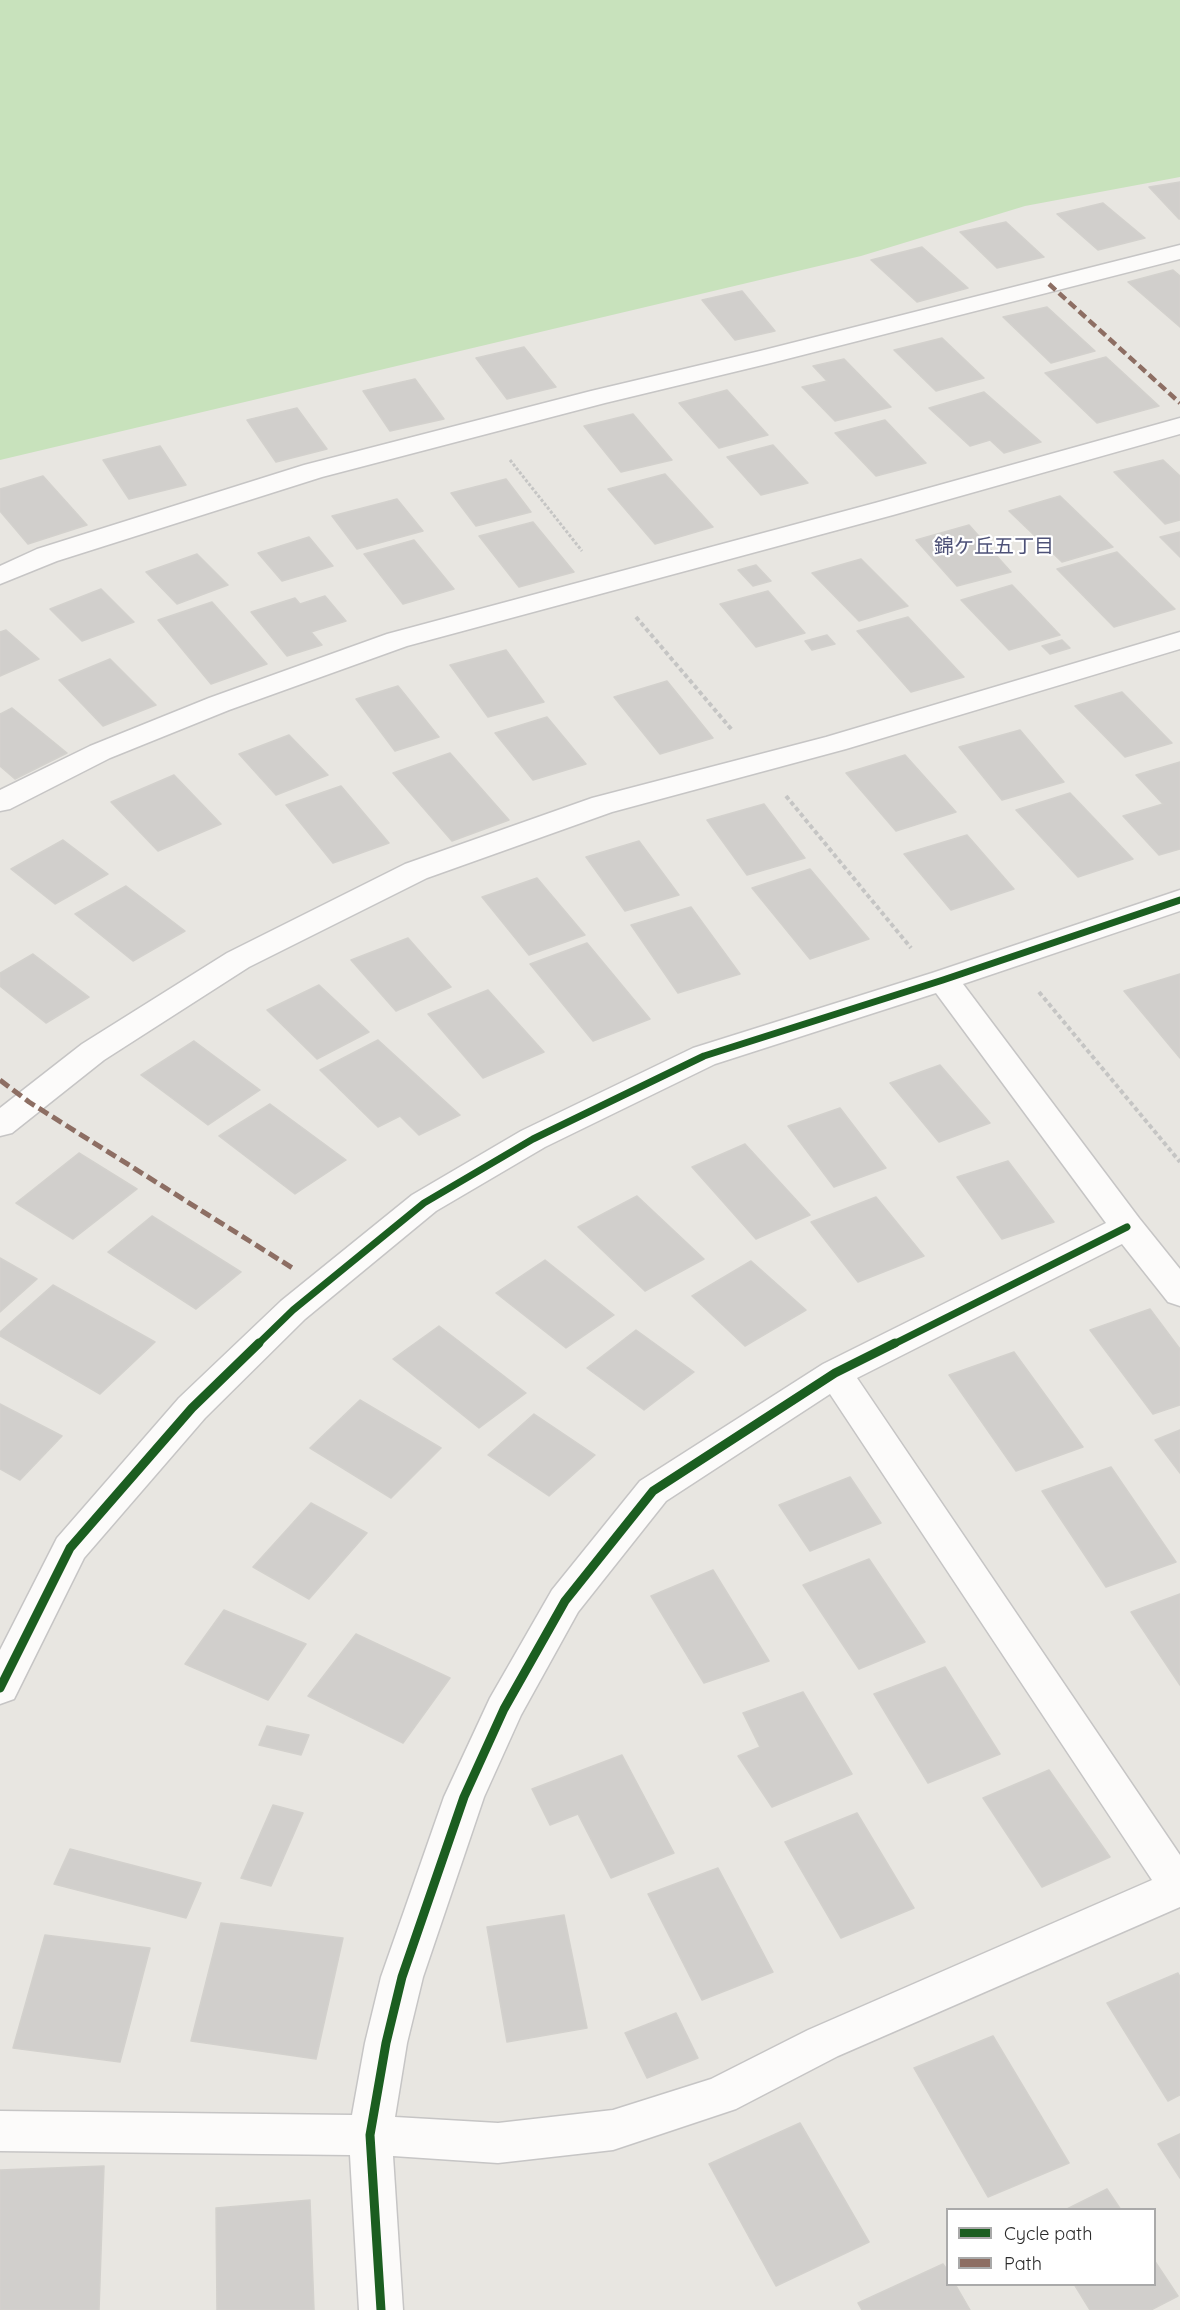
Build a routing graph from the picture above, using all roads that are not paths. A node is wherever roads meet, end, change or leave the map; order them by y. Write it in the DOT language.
graph roads {
  1 [pos="1180,252"];
  2 [pos="1180,426"];
  3 [pos="0,576"];
  4 [pos="1180,640"];
  5 [pos="0,802"];
  6 [pos="1180,900"];
  7 [pos="943,980"];
  8 [pos="0,1125"];
  9 [pos="1127,1227"];
  10 [pos="1180,1293"];
  11 [pos="835,1373"];
  12 [pos="0,1688"];
  13 [pos="1179,1888"];
  14 [pos="0,2131"];
  15 [pos="370,2135"];
  16 [pos="381,2310"];
  1 -- 3 [label="street"];
  2 -- 5 [label="street"];
  4 -- 8 [label="street"];
  6 -- 7 [label="street"];
  7 -- 9 [label="street"];
  7 -- 12 [label="street"];
  9 -- 10 [label="street"];
  9 -- 11 [label="street"];
  11 -- 13 [label="street"];
  11 -- 15 [label="street"];
  13 -- 15 [label="street"];
  14 -- 15 [label="street"];
  15 -- 16 [label="street"];
}
